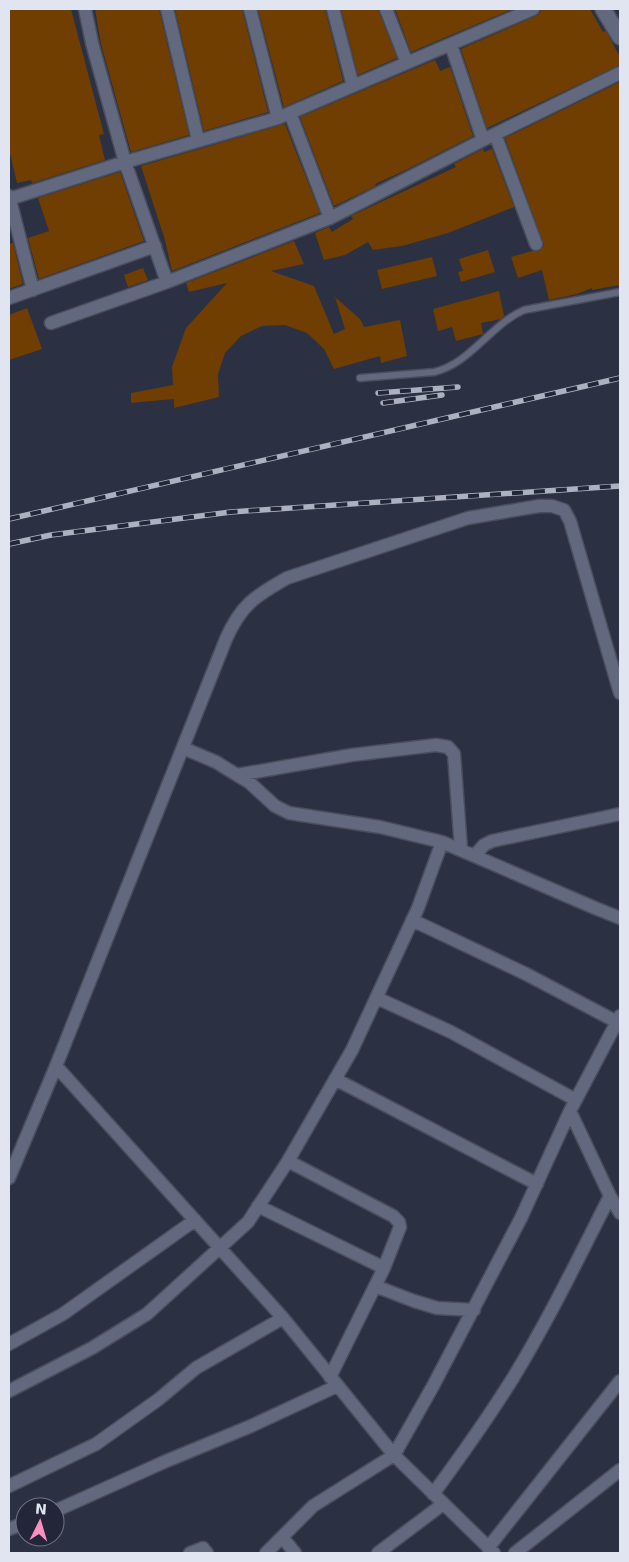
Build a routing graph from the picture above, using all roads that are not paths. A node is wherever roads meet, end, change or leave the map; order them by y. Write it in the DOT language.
graph roads {
  1 [pos="85,9"];
  2 [pos="166,9"];
  3 [pos="250,9"];
  4 [pos="333,9"];
  5 [pos="386,9"];
  6 [pos="533,9"];
  7 [pos="603,9"];
  8 [pos="620,37"];
  9 [pos="451,45"];
  10 [pos="407,63"];
  11 [pos="620,73"];
  12 [pos="353,86"];
  13 [pos="284,115"];
  14 [pos="495,134"];
  15 [pos="198,140"];
  16 [pos="483,140"];
  17 [pos="125,162"];
  18 [pos="9,198"];
  19 [pos="330,218"];
  20 [pos="536,244"];
  21 [pos="155,246"];
  22 [pos="167,282"];
  23 [pos="33,290"];
  24 [pos="620,292"];
  25 [pos="9,298"];
  26 [pos="51,322"];
  27 [pos="360,378"];
  28 [pos="620,693"];
  29 [pos="183,748"];
  30 [pos="237,775"];
  31 [pos="620,814"];
  32 [pos="442,842"];
  33 [pos="461,849"];
  34 [pos="476,855"];
  35 [pos="620,918"];
  36 [pos="412,920"];
  37 [pos="377,998"];
  38 [pos="619,1018"];
  39 [pos="56,1066"];
  40 [pos="335,1079"];
  41 [pos="573,1106"];
  42 [pos="288,1161"];
  43 [pos="9,1178"];
  44 [pos="538,1184"];
  45 [pos="610,1196"];
  46 [pos="258,1206"];
  47 [pos="620,1213"];
  48 [pos="196,1220"];
  49 [pos="219,1248"];
  50 [pos="384,1268"];
  51 [pos="375,1286"];
  52 [pos="474,1310"];
  53 [pos="283,1318"];
  54 [pos="9,1344"];
  55 [pos="333,1381"];
  56 [pos="620,1382"];
  57 [pos="9,1391"];
  58 [pos="394,1455"];
  59 [pos="620,1470"];
  60 [pos="9,1486"];
  61 [pos="433,1494"];
  62 [pos="443,1504"];
  63 [pos="65,1507"];
  64 [pos="282,1537"];
  65 [pos="491,1551"];
  66 [pos="190,1553"];
  67 [pos="207,1553"];
  68 [pos="266,1553"];
  69 [pos="295,1553"];
  70 [pos="378,1553"];
  71 [pos="515,1553"];
  1 -- 17 [label="street"];
  2 -- 15 [label="street"];
  3 -- 13 [label="street"];
  4 -- 12 [label="street"];
  5 -- 10 [label="street"];
  6 -- 9 [label="street"];
  7 -- 8 [label="street"];
  9 -- 10 [label="street"];
  9 -- 16 [label="street"];
  10 -- 12 [label="street"];
  11 -- 14 [label="street"];
  12 -- 13 [label="street"];
  13 -- 15 [label="street"];
  13 -- 19 [label="street"];
  14 -- 16 [label="street"];
  14 -- 20 [label="street"];
  15 -- 17 [label="street"];
  16 -- 19 [label="street"];
  17 -- 18 [label="street"];
  17 -- 21 [label="street"];
  18 -- 23 [label="street"];
  19 -- 22 [label="street"];
  21 -- 22 [label="street"];
  21 -- 23 [label="street"];
  22 -- 26 [label="street"];
  23 -- 25 [label="street"];
  24 -- 27 [label="lane"];
  28 -- 29 [label="street"];
  29 -- 30 [label="street"];
  29 -- 39 [label="street"];
  30 -- 32 [label="street"];
  30 -- 33 [label="street"];
  31 -- 34 [label="street"];
  32 -- 33 [label="street"];
  32 -- 36 [label="street"];
  33 -- 34 [label="street"];
  34 -- 35 [label="street"];
  36 -- 37 [label="street"];
  36 -- 38 [label="street"];
  37 -- 40 [label="street"];
  37 -- 41 [label="street"];
  38 -- 41 [label="street"];
  39 -- 43 [label="street"];
  39 -- 48 [label="street"];
  40 -- 42 [label="street"];
  40 -- 44 [label="street"];
  41 -- 44 [label="street"];
  41 -- 45 [label="street"];
  42 -- 46 [label="street"];
  42 -- 50 [label="street"];
  44 -- 52 [label="street"];
  45 -- 47 [label="street"];
  45 -- 61 [label="street"];
  46 -- 49 [label="street"];
  46 -- 50 [label="street"];
  48 -- 49 [label="street"];
  48 -- 54 [label="street"];
  49 -- 53 [label="street"];
  49 -- 57 [label="street"];
  50 -- 51 [label="street"];
  51 -- 52 [label="street"];
  51 -- 55 [label="street"];
  52 -- 58 [label="street"];
  53 -- 55 [label="street"];
  53 -- 60 [label="street"];
  55 -- 58 [label="street"];
  55 -- 63 [label="street"];
  56 -- 65 [label="street"];
  58 -- 61 [label="street"];
  58 -- 64 [label="street"];
  59 -- 71 [label="street"];
  61 -- 62 [label="street"];
  62 -- 65 [label="street"];
  62 -- 70 [label="street"];
  64 -- 68 [label="street"];
  64 -- 69 [label="street"];
  66 -- 67 [label="street"];
}
